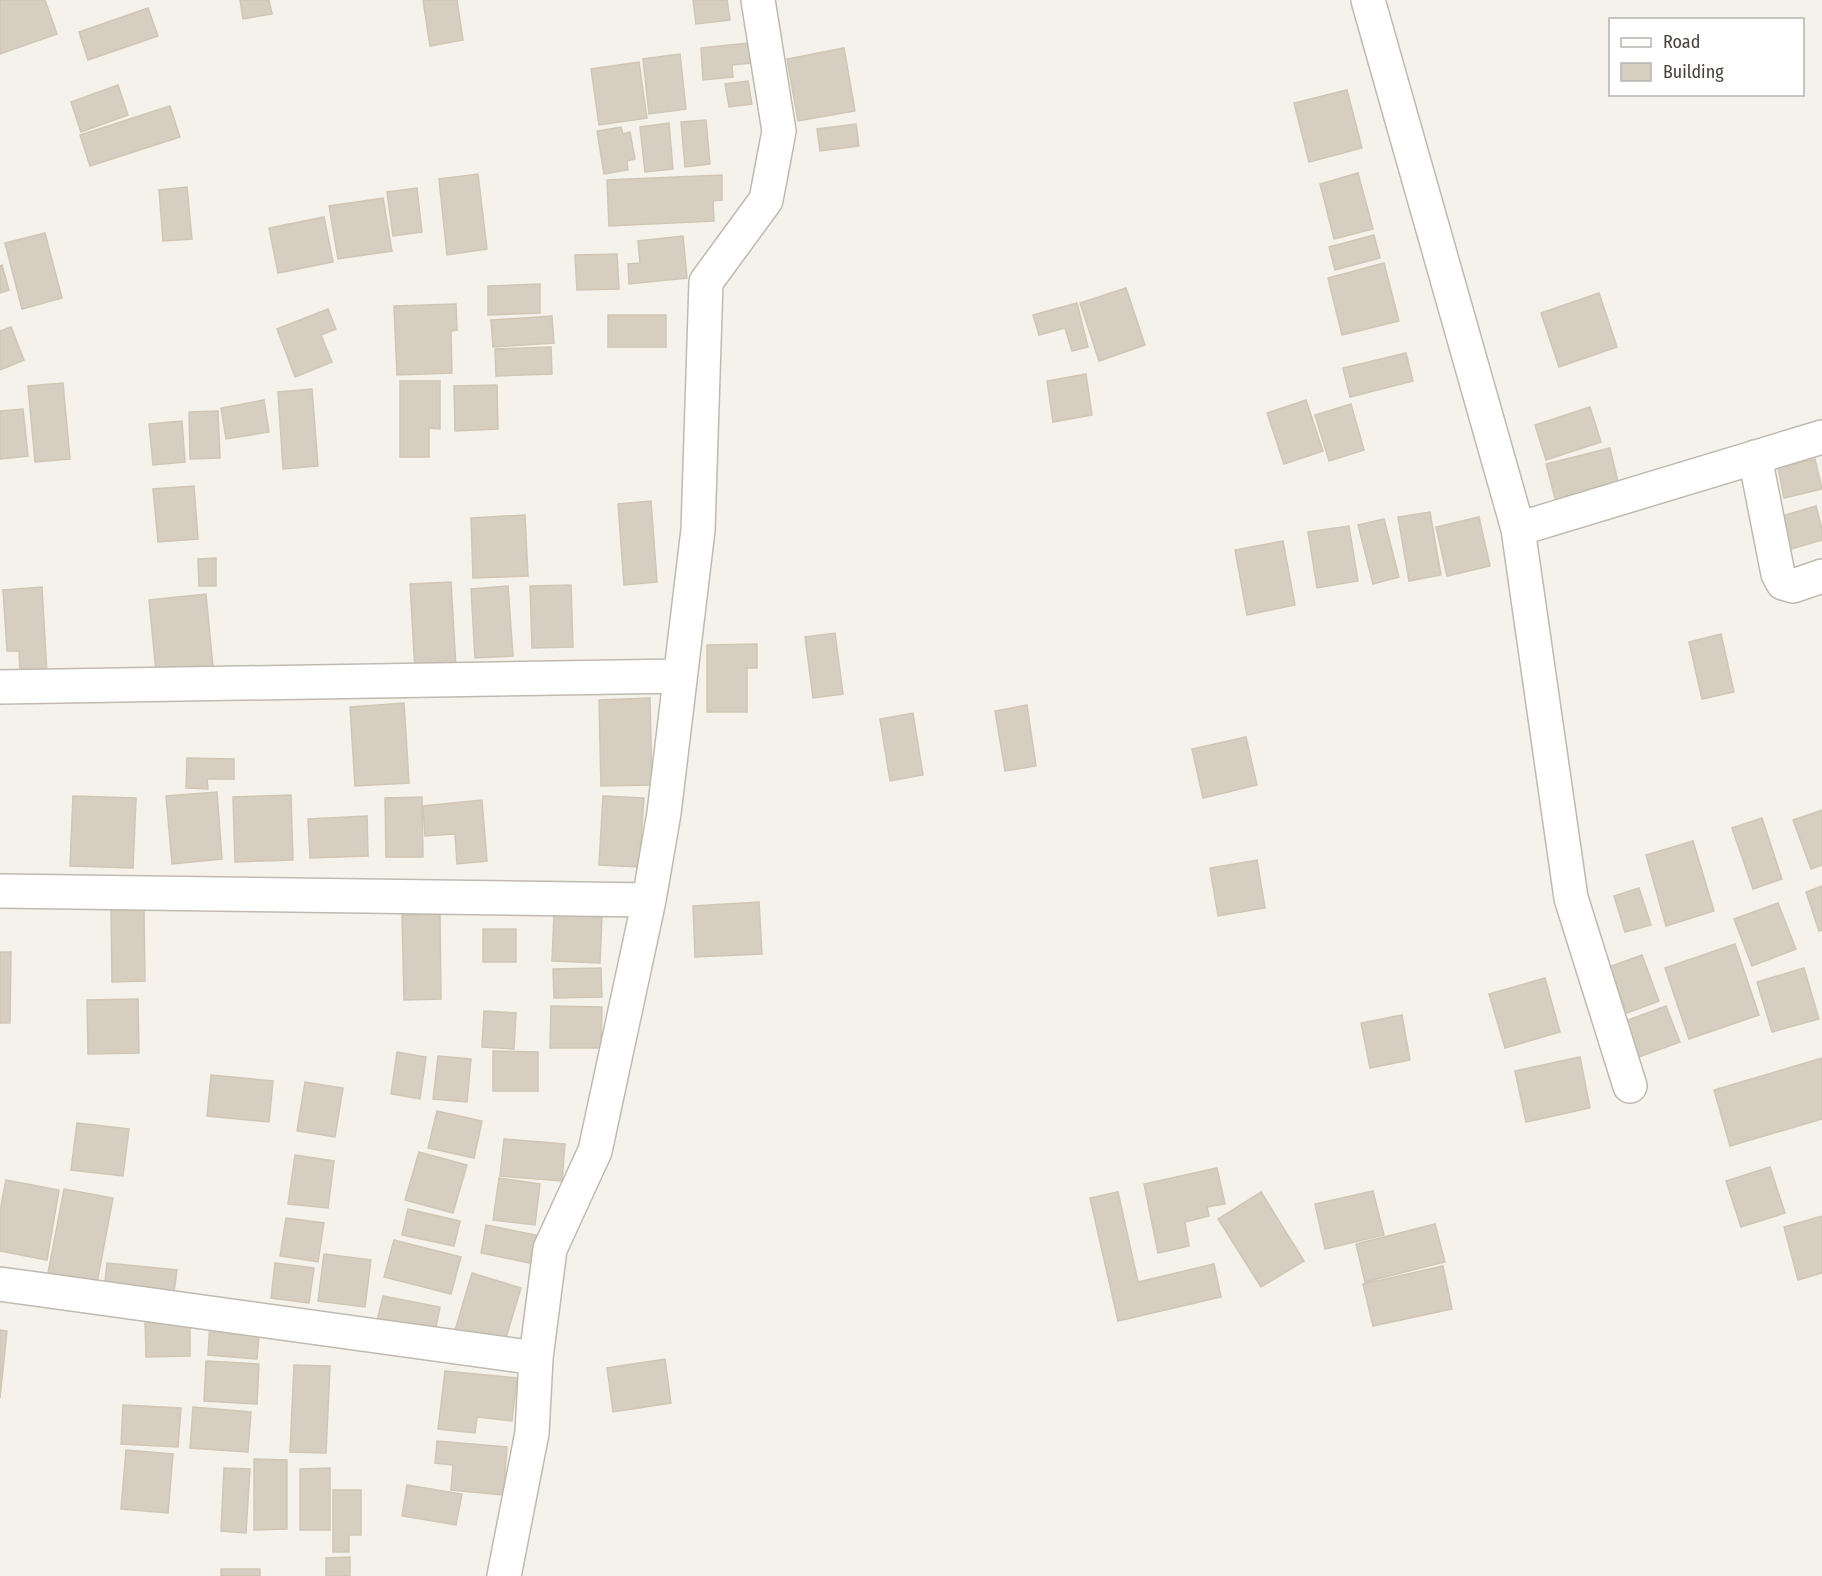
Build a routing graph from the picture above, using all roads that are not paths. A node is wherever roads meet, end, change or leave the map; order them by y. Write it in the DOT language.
graph roads {
  1 [pos="758,0"];
  2 [pos="1368,0"];
  3 [pos="1822,437"];
  4 [pos="1755,457"];
  5 [pos="1518,529"];
  6 [pos="1822,576"];
  7 [pos="680,676"];
  8 [pos="0,687"];
  9 [pos="0,891"];
  10 [pos="649,900"];
  11 [pos="1630,1086"];
  12 [pos="0,1284"];
  13 [pos="536,1358"];
  14 [pos="504,1576"];
  1 -- 7 [label="street"];
  2 -- 5 [label="street"];
  3 -- 4 [label="street"];
  4 -- 5 [label="street"];
  4 -- 6 [label="street"];
  5 -- 11 [label="street"];
  7 -- 8 [label="street"];
  7 -- 10 [label="street"];
  9 -- 10 [label="street"];
  10 -- 13 [label="street"];
  12 -- 13 [label="street"];
  13 -- 14 [label="street"];
}
